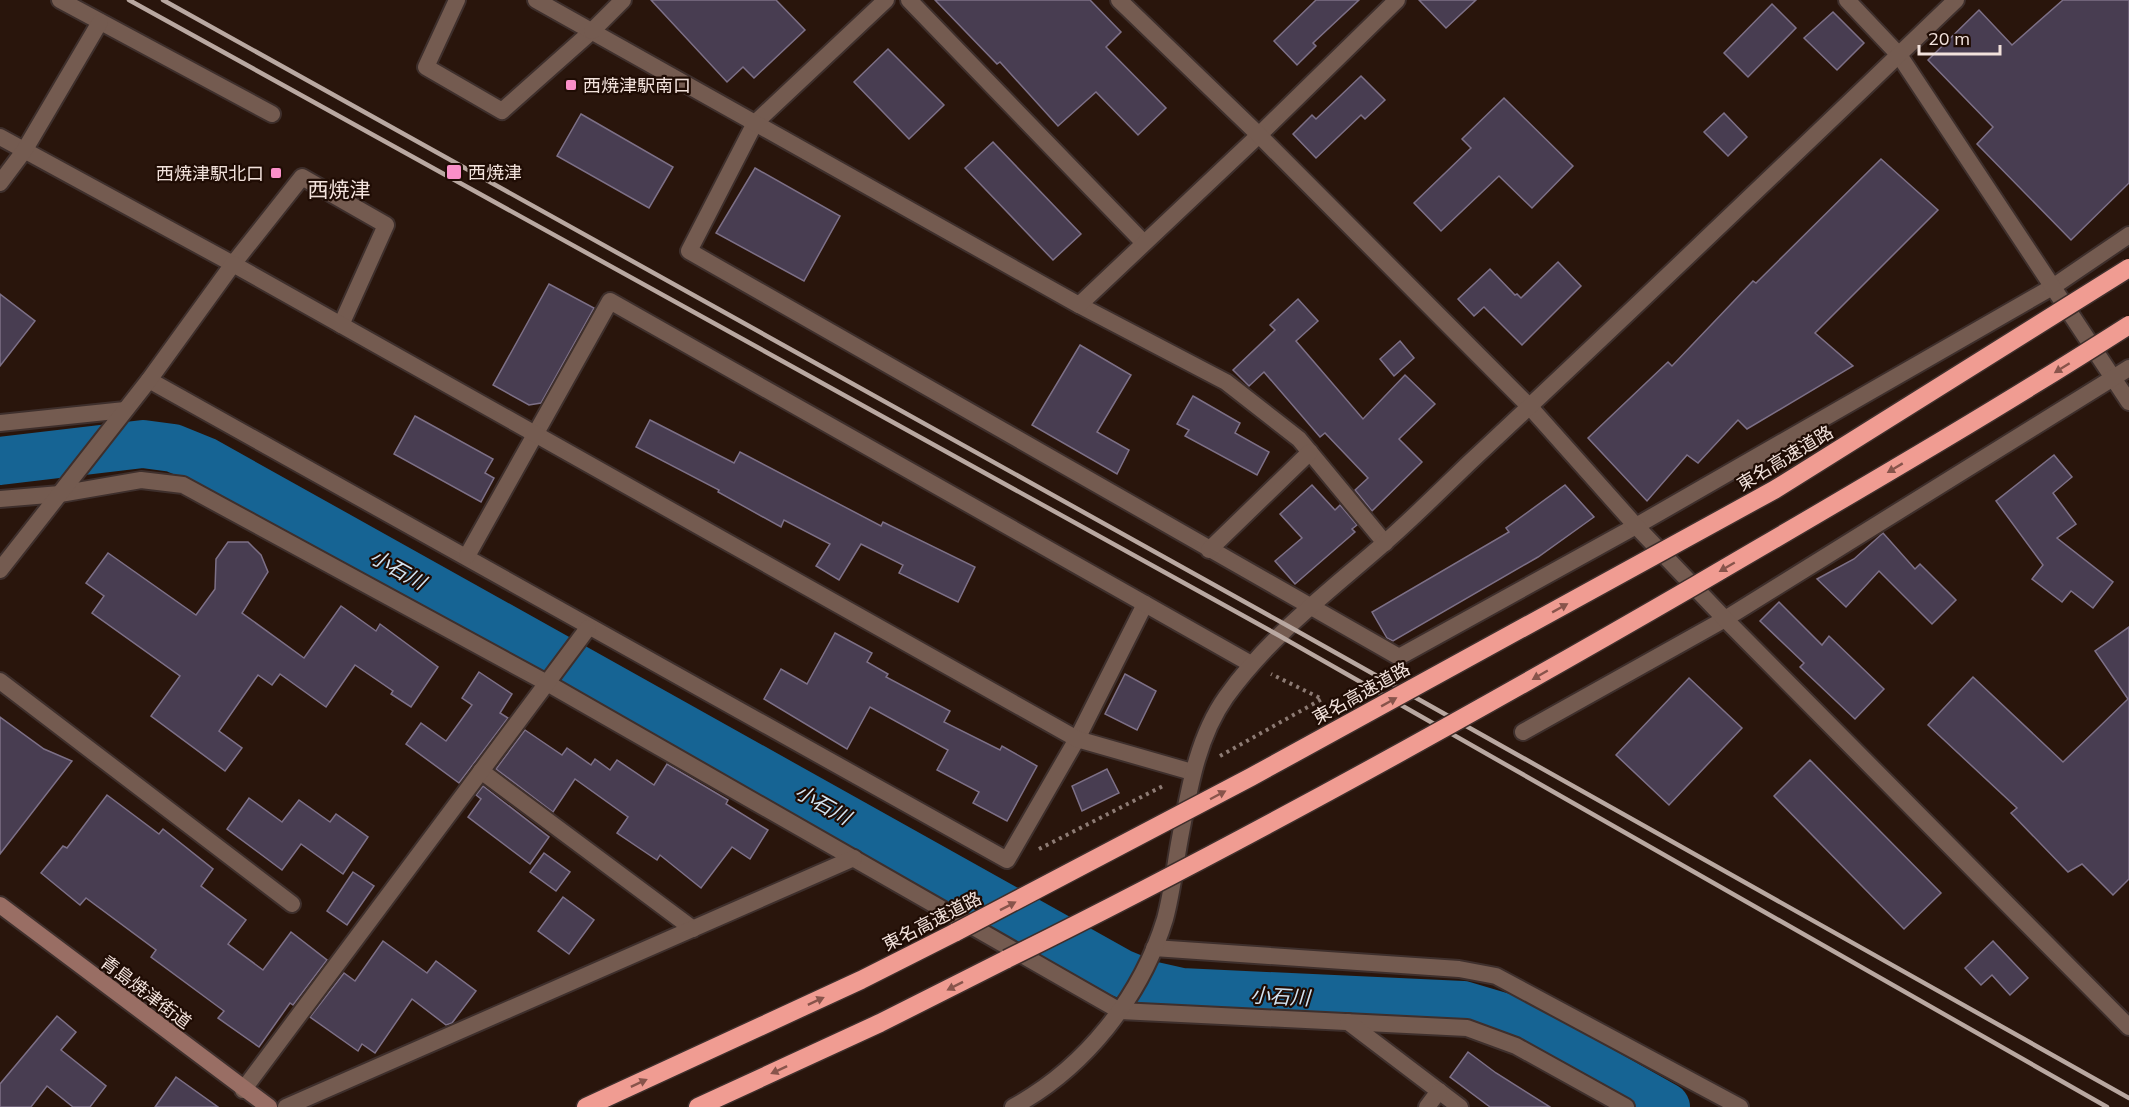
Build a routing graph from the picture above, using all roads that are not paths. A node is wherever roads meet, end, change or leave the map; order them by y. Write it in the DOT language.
graph roads {
  1 [pos="60,0"];
  2 [pos="457,0"];
  3 [pos="536,0"];
  4 [pos="623,0"];
  5 [pos="886,0"];
  6 [pos="909,0"];
  7 [pos="1119,0"];
  8 [pos="1397,0"];
  9 [pos="1847,0"];
  10 [pos="1956,0"];
  11 [pos="100,22"];
  12 [pos="592,31"];
  13 [pos="1899,54"];
  14 [pos="272,114"];
  15 [pos="755,123"];
  16 [pos="1259,135"];
  17 [pos="0,137"];
  18 [pos="24,151"];
  19 [pos="0,183"];
  20 [pos="2129,235"];
  21 [pos="1144,243"];
  22 [pos="233,264"];
  23 [pos="2129,268"];
  24 [pos="2054,286"];
  25 [pos="1079,305"];
  26 [pos="341,325"];
  27 [pos="2129,325"];
  28 [pos="2129,368"];
  29 [pos="2114,378"];
  30 [pos="148,381"];
  31 [pos="2129,402"];
  32 [pos="1530,407"];
  33 [pos="125,411"];
  34 [pos="0,423"];
  35 [pos="535,434"];
  36 [pos="1310,452"];
  37 [pos="60,494"];
  38 [pos="0,500"];
  39 [pos="1636,526"];
  40 [pos="1385,543"];
  41 [pos="1209,550"];
  42 [pos="467,556"];
  43 [pos="0,570"];
  44 [pos="1145,604"];
  45 [pos="1310,607"];
  46 [pos="1725,619"];
  47 [pos="588,628"];
  48 [pos="1251,664"];
  49 [pos="0,681"];
  50 [pos="547,683"];
  51 [pos="1523,732"];
  52 [pos="1077,739"];
  53 [pos="482,771"];
  54 [pos="1192,772"];
  55 [pos="854,858"];
  56 [pos="292,904"];
  57 [pos="0,905"];
  58 [pos="693,929"];
  59 [pos="1154,948"];
  60 [pos="1124,1004"];
  61 [pos="1348,1022"];
  62 [pos="2129,1027"];
  63 [pos="243,1090"];
  64 [pos="1439,1091"];
  65 [pos="269,1107"];
  66 [pos="286,1107"];
  67 [pos="586,1107"];
  68 [pos="698,1107"];
  69 [pos="1014,1107"];
  70 [pos="1427,1107"];
  71 [pos="1460,1107"];
  72 [pos="1626,1107"];
  73 [pos="1740,1107"];
  1 -- 11 [label="street"];
  2 -- 12 [label="street"];
  3 -- 12 [label="street"];
  4 -- 12 [label="street"];
  5 -- 15 [label="street"];
  6 -- 21 [label="street"];
  7 -- 16 [label="street"];
  8 -- 16 [label="street"];
  9 -- 13 [label="street"];
  10 -- 13 [label="street"];
  11 -- 14 [label="street"];
  11 -- 18 [label="street"];
  12 -- 15 [label="street"];
  13 -- 24 [label="street"];
  13 -- 32 [label="street"];
  15 -- 25 [label="street"];
  15 -- 41 [label="street"];
  16 -- 21 [label="street"];
  16 -- 32 [label="street"];
  17 -- 18 [label="street"];
  18 -- 19 [label="street"];
  18 -- 22 [label="street"];
  20 -- 24 [label="street"];
  21 -- 25 [label="street"];
  22 -- 26 [label="street"];
  22 -- 26 [label="street"];
  22 -- 30 [label="street"];
  67 -- 23 [label="highway, 東名高速道路, one-way, bridge"];
  24 -- 29 [label="street"];
  24 -- 39 [label="street"];
  25 -- 36 [label="street"];
  26 -- 35 [label="street"];
  27 -- 68 [label="highway, one-way, bridge"];
  28 -- 29 [label="street"];
  29 -- 31 [label="street"];
  29 -- 46 [label="street"];
  30 -- 33 [label="street"];
  30 -- 42 [label="street"];
  32 -- 39 [label="street"];
  32 -- 40 [label="street"];
  33 -- 34 [label="street"];
  33 -- 37 [label="street"];
  35 -- 42 [label="street"];
  35 -- 44 [label="street"];
  35 -- 52 [label="street"];
  36 -- 40 [label="street"];
  36 -- 41 [label="street"];
  37 -- 38 [label="street"];
  37 -- 43 [label="street"];
  37 -- 50 [label="street"];
  39 -- 45 [label="street"];
  39 -- 46 [label="street"];
  40 -- 45 [label="street"];
  41 -- 45 [label="street"];
  42 -- 47 [label="street"];
  44 -- 48 [label="street"];
  44 -- 52 [label="street"];
  45 -- 48 [label="street"];
  46 -- 51 [label="street"];
  46 -- 62 [label="street"];
  47 -- 50 [label="street"];
  47 -- 52 [label="street"];
  48 -- 54 [label="street"];
  49 -- 56 [label="street"];
  50 -- 53 [label="street"];
  50 -- 55 [label="street"];
  52 -- 54 [label="street"];
  53 -- 58 [label="street"];
  53 -- 63 [label="street"];
  54 -- 59 [label="street"];
  55 -- 58 [label="street"];
  55 -- 60 [label="street"];
  57 -- 63 [label="main road, 青島焼津街道"];
  58 -- 66 [label="street"];
  59 -- 60 [label="street"];
  59 -- 73 [label="street"];
  60 -- 61 [label="street"];
  60 -- 69 [label="street"];
  61 -- 64 [label="street"];
  61 -- 72 [label="street"];
  63 -- 65 [label="main road, 青島焼津街道"];
  64 -- 70 [label="street"];
  64 -- 71 [label="street"];
}
